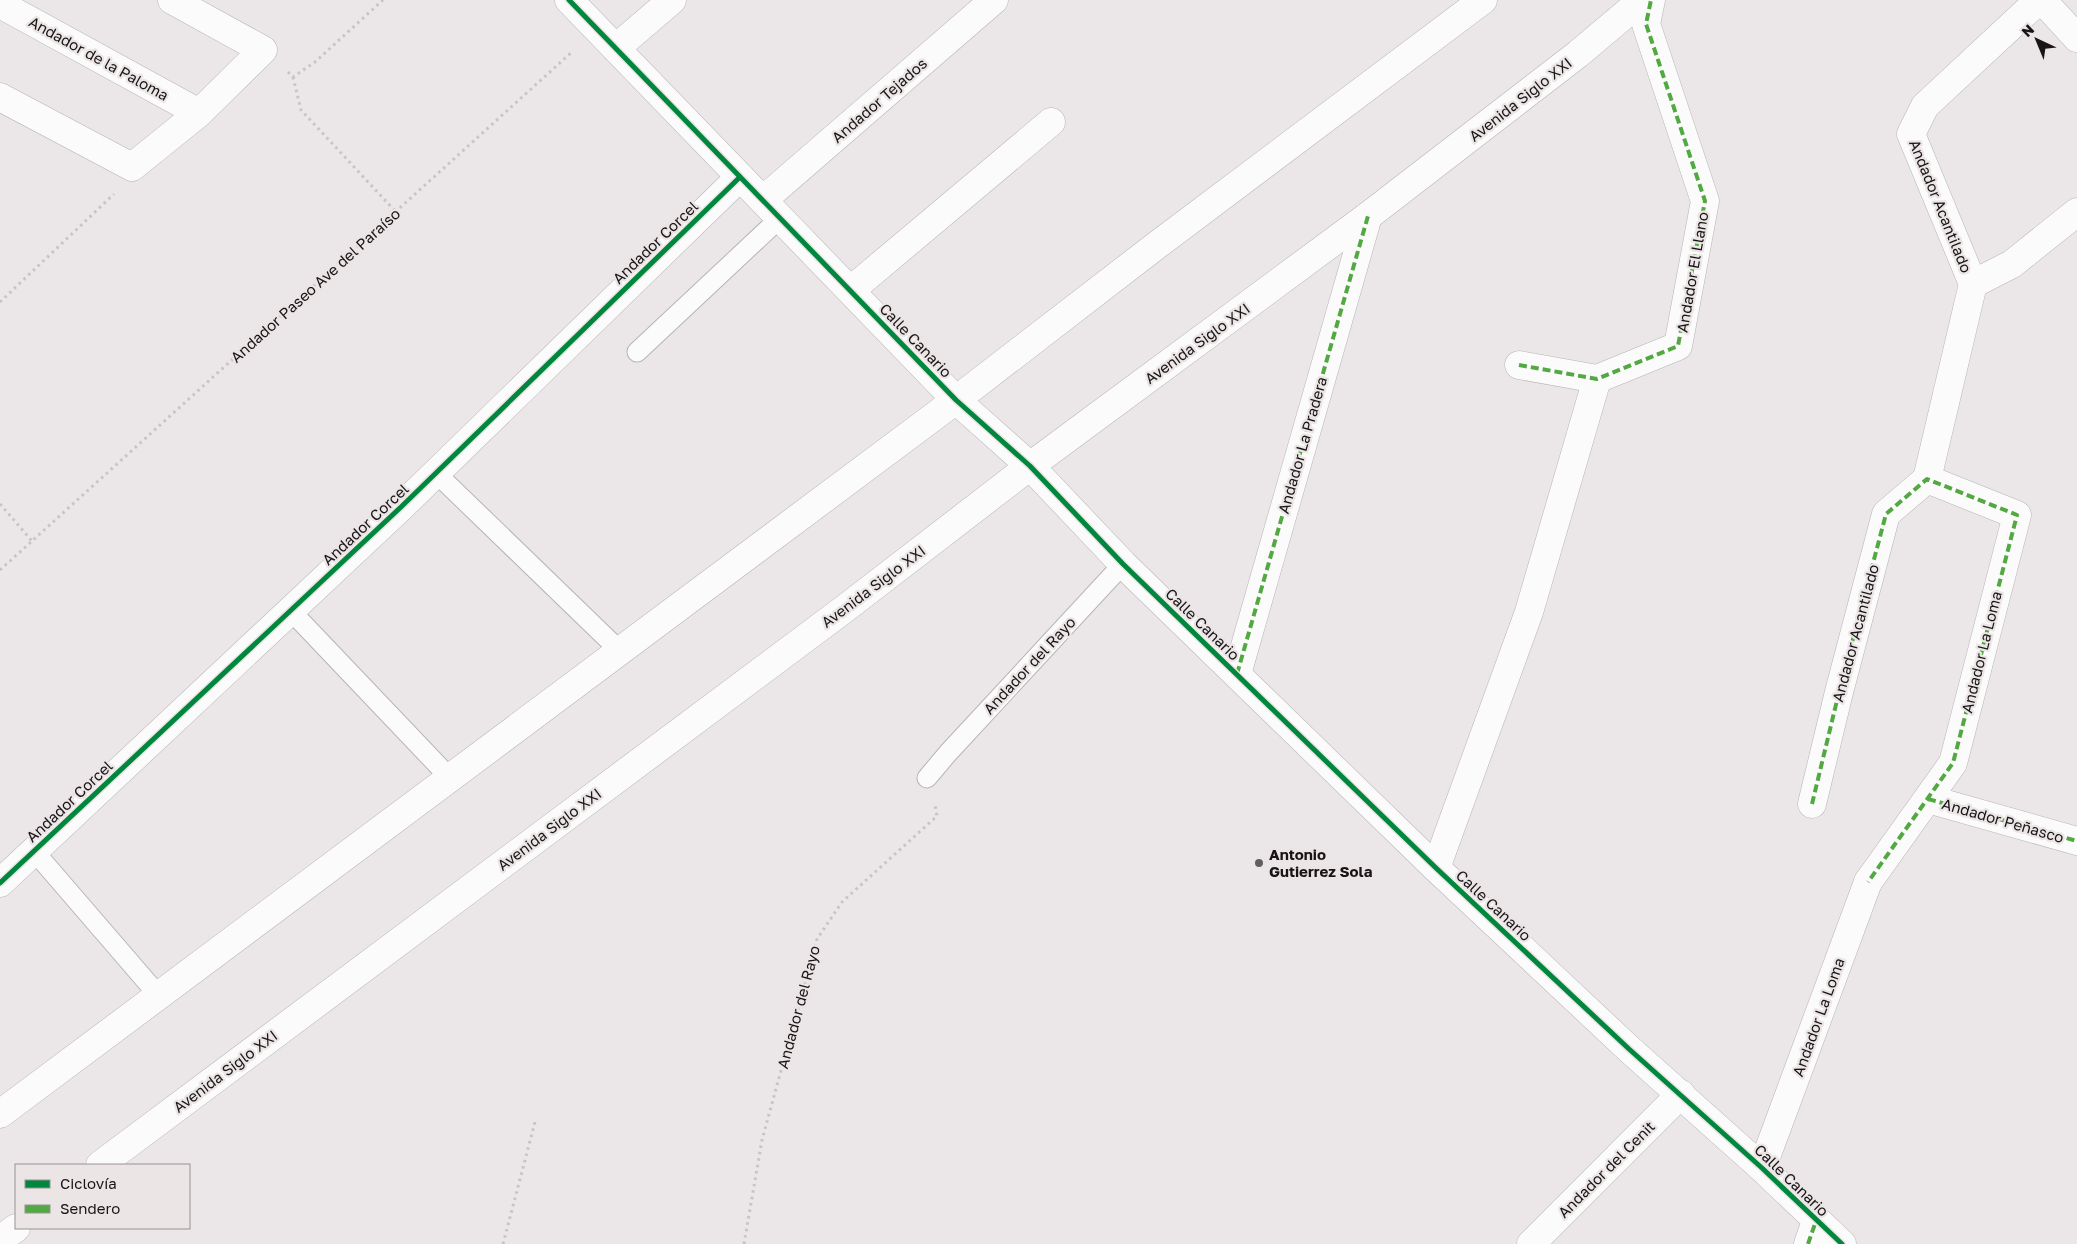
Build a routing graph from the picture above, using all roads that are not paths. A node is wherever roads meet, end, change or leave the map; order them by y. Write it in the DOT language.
graph roads {
  1 [pos="172,0"];
  2 [pos="569,0"];
  3 [pos="672,0"];
  4 [pos="994,0"];
  5 [pos="1483,0"];
  6 [pos="1642,0"];
  7 [pos="1651,0"];
  8 [pos="2040,0"];
  9 [pos="0,4"];
  10 [pos="2077,38"];
  11 [pos="616,48"];
  12 [pos="0,98"];
  13 [pos="199,112"];
  14 [pos="1051,122"];
  15 [pos="740,177"];
  16 [pos="771,209"];
  17 [pos="2077,212"];
  18 [pos="1368,216"];
  19 [pos="1973,284"];
  20 [pos="851,290"];
  21 [pos="637,352"];
  22 [pos="1519,365"];
  23 [pos="1597,380"];
  24 [pos="956,400"];
  25 [pos="1030,466"];
  26 [pos="436,473"];
  27 [pos="1927,479"];
  28 [pos="1123,564"];
  29 [pos="291,611"];
  30 [pos="620,651"];
  31 [pos="1237,674"];
  32 [pos="450,778"];
  33 [pos="927,778"];
  34 [pos="1928,799"];
  35 [pos="1812,804"];
  36 [pos="2077,841"];
  37 [pos="34,851"];
  38 [pos="1436,868"];
  39 [pos="0,883"];
  40 [pos="159,996"];
  41 [pos="1681,1094"];
  42 [pos="0,1114"];
  43 [pos="101,1164"];
  44 [pos="1762,1168"];
  45 [pos="15,1229"];
  46 [pos="1812,1232"];
  47 [pos="0,1240"];
  48 [pos="1531,1244"];
  49 [pos="1842,1244"];
  1 -- 13 [label="main road"];
  2 -- 11 [label="main road, Calle Canario"];
  3 -- 11 [label="main road"];
  4 -- 16 [label="main road, Andador Tejados"];
  5 -- 24 [label="main road"];
  6 -- 18 [label="main road, Avenida Siglo XXI"];
  7 -- 23 [label="main road, Andador El Llano"];
  8 -- 10 [label="main road"];
  8 -- 19 [label="main road, Andador Acantilado"];
  9 -- 13 [label="main road, Andador de la Paloma"];
  11 -- 15 [label="main road, Calle Canario"];
  12 -- 13 [label="main road"];
  14 -- 20 [label="main road"];
  15 -- 16 [label="main road, Calle Canario"];
  15 -- 26 [label="main road, Andador Corcel"];
  16 -- 20 [label="main road, Calle Canario"];
  16 -- 21 [label="lane"];
  17 -- 19 [label="main road"];
  18 -- 25 [label="main road, Avenida Siglo XXI"];
  18 -- 31 [label="main road, Andador La Pradera"];
  19 -- 27 [label="main road"];
  20 -- 24 [label="main road, Calle Canario"];
  22 -- 23 [label="main road"];
  23 -- 38 [label="main road"];
  24 -- 25 [label="main road, Calle Canario"];
  24 -- 30 [label="main road"];
  25 -- 28 [label="main road, Calle Canario"];
  25 -- 43 [label="main road, Avenida Siglo XXI"];
  26 -- 29 [label="main road, Andador Corcel"];
  26 -- 30 [label="lane"];
  27 -- 34 [label="main road, Andador La Loma"];
  27 -- 35 [label="main road, Andador Acantilado"];
  28 -- 31 [label="main road, Calle Canario"];
  28 -- 33 [label="lane, Andador del Rayo"];
  29 -- 32 [label="lane"];
  29 -- 37 [label="main road, Andador Corcel"];
  30 -- 32 [label="main road"];
  31 -- 38 [label="main road, Calle Canario"];
  32 -- 40 [label="main road"];
  34 -- 36 [label="main road, Andador Peñasco"];
  34 -- 44 [label="main road, Andador La Loma"];
  37 -- 39 [label="main road, Andador Corcel"];
  37 -- 40 [label="lane"];
  38 -- 41 [label="main road, Calle Canario"];
  40 -- 42 [label="main road"];
  41 -- 44 [label="main road, Calle Canario"];
  41 -- 48 [label="main road, Andador del Cenit"];
  44 -- 46 [label="main road, Calle Canario"];
  45 -- 47 [label="main road"];
  46 -- 49 [label="main road, Calle Canario"];
}
